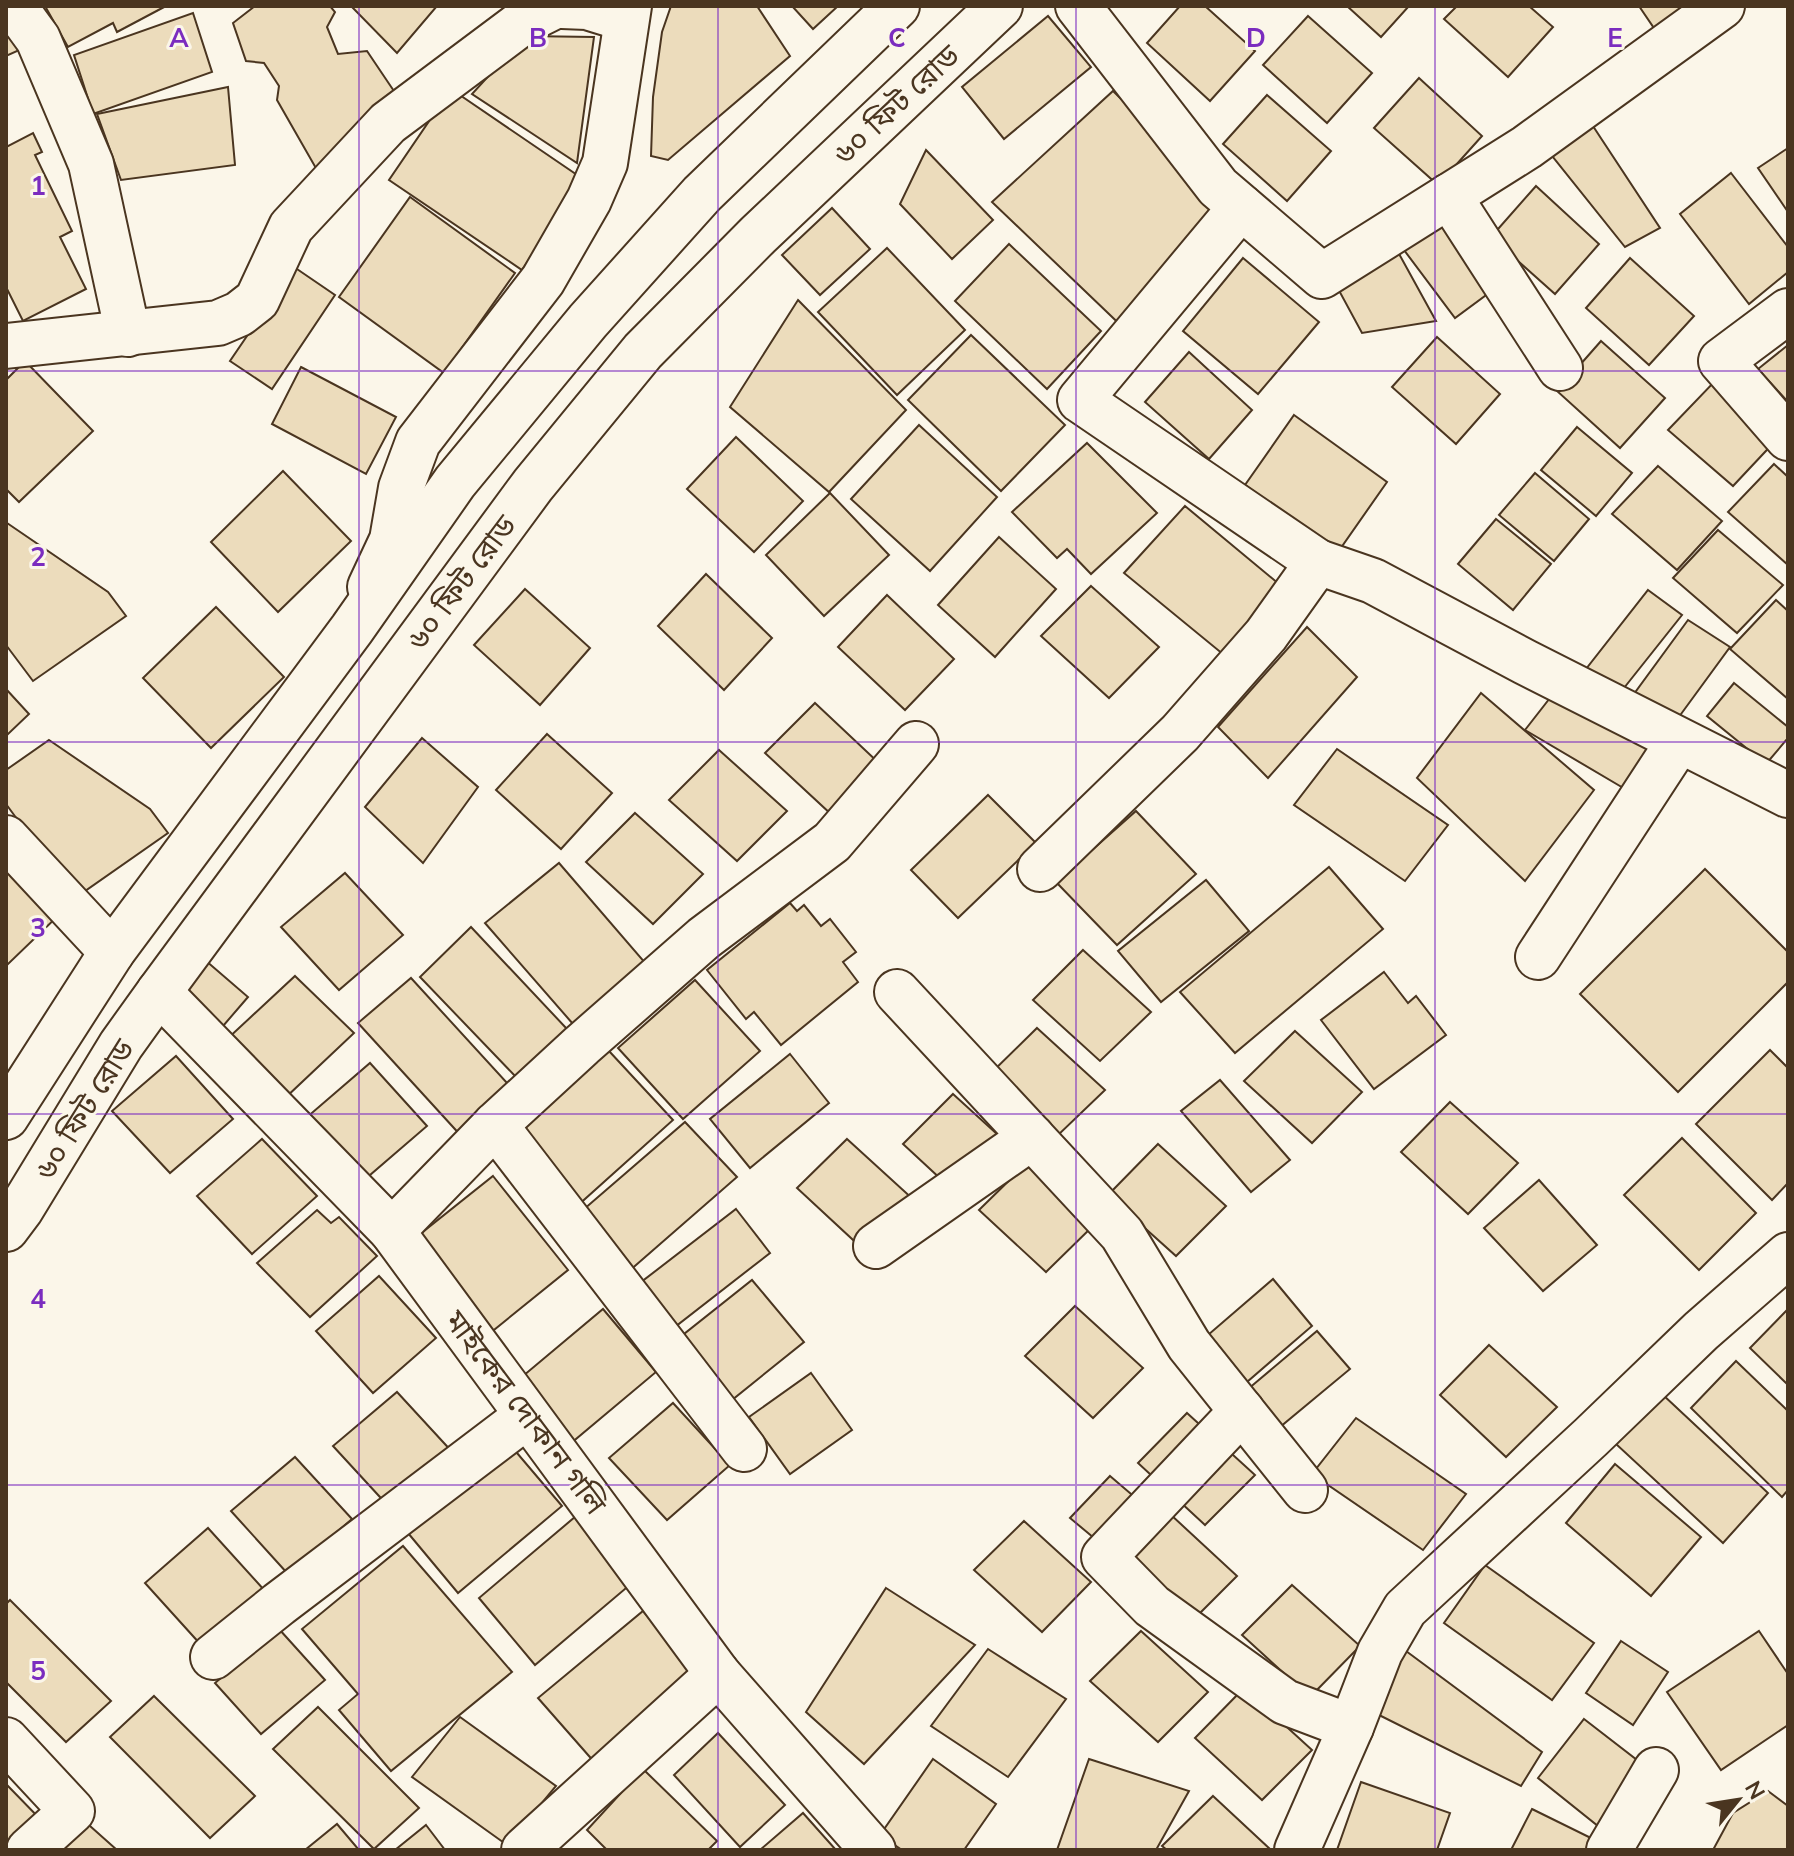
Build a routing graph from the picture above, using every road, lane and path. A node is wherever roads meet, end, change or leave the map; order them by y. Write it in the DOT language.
graph roads {
  1 [pos="14,6"];
  2 [pos="555,6"];
  3 [pos="562,6"];
  4 [pos="897,6"];
  5 [pos="1000,6"];
  6 [pos="1078,6"];
  7 [pos="1722,6"];
  8 [pos="628,12"];
  9 [pos="1449,196"];
  10 [pos="1241,207"];
  11 [pos="1788,311"];
  12 [pos="128,334"];
  13 [pos="6,346"];
  14 [pos="1560,368"];
  15 [pos="1788,438"];
  16 [pos="1318,562"];
  17 [pos="352,629"];
  18 [pos="1679,741"];
  19 [pos="916,744"];
  20 [pos="1788,795"];
  21 [pos="6,838"];
  22 [pos="1040,869"];
  23 [pos="112,952"];
  24 [pos="1538,957"];
  25 [pos="159,992"];
  26 [pos="897,992"];
  27 [pos="6,1117"];
  28 [pos="495,1125"];
  29 [pos="1032,1137"];
  30 [pos="6,1229"];
  31 [pos="392,1231"];
  32 [pos="876,1246"];
  33 [pos="1788,1255"];
  34 [pos="1242,1411"];
  35 [pos="527,1416"];
  36 [pos="744,1449"];
  37 [pos="1305,1490"];
  38 [pos="213,1657"];
  39 [pos="718,1674"];
  40 [pos="1351,1727"];
  41 [pos="6,1740"];
  42 [pos="1656,1770"];
  43 [pos="29,1850"];
  44 [pos="524,1850"];
  45 [pos="873,1850"];
  46 [pos="1297,1850"];
  47 [pos="1609,1850"];
  1 -- 12 [label="street"];
  2 -- 12 [label="street"];
  3 -- 8 [label="street"];
  4 -- 17 [label="street, ৬০ ফিট রোড"];
  5 -- 25 [label="street, ৬০ ফিট রোড"];
  6 -- 10 [label="street"];
  7 -- 9 [label="street"];
  8 -- 17 [label="street"];
  9 -- 10 [label="street"];
  9 -- 14 [label="street"];
  10 -- 16 [label="street"];
  11 -- 15 [label="street"];
  12 -- 13 [label="street"];
  16 -- 18 [label="street"];
  16 -- 22 [label="street"];
  17 -- 23 [label="street, ৬০ ফিট রোড"];
  18 -- 20 [label="street"];
  18 -- 24 [label="street"];
  19 -- 28 [label="street"];
  21 -- 23 [label="street, মাইকের দোকান গলি"];
  23 -- 25 [label="street, মাইকের দোকান গলি"];
  23 -- 27 [label="street, ৬০ ফিট রোড"];
  25 -- 30 [label="street, ৬০ ফিট রোড"];
  25 -- 31 [label="street, মাইকের দোকান গলি"];
  26 -- 29 [label="street"];
  28 -- 31 [label="street"];
  28 -- 36 [label="street"];
  29 -- 32 [label="street"];
  29 -- 34 [label="street"];
  31 -- 35 [label="street, মাইকের দোকান গলি"];
  33 -- 40 [label="street"];
  34 -- 37 [label="street"];
  34 -- 40 [label="street"];
  35 -- 38 [label="street"];
  35 -- 39 [label="street, মাইকের দোকান গলি"];
  39 -- 44 [label="street"];
  39 -- 45 [label="street, মাইকের দোকান গলি"];
  40 -- 46 [label="street"];
  41 -- 43 [label="street"];
  42 -- 47 [label="street"];
}
